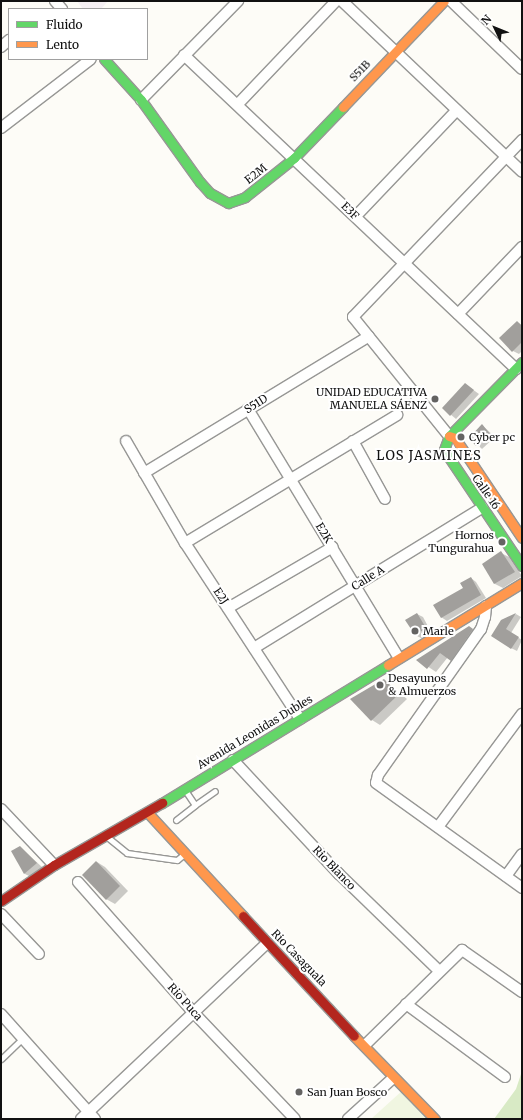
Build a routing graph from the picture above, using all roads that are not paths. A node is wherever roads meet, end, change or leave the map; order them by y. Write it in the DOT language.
graph roads {
  1 [pos="238,1"];
  2 [pos="336,1"];
  3 [pos="342,1"];
  4 [pos="444,1"];
  5 [pos="451,1"];
  6 [pos="395,52"];
  7 [pos="184,55"];
  8 [pos="90,60"];
  9 [pos="105,60"];
  10 [pos="522,69"];
  11 [pos="141,100"];
  12 [pos="238,104"];
  13 [pos="457,110"];
  14 [pos="1,128"];
  15 [pos="522,140"];
  16 [pos="506,157"];
  17 [pos="294,158"];
  18 [pos="522,172"];
  19 [pos="356,216"];
  20 [pos="522,247"];
  21 [pos="404,263"];
  22 [pos="458,314"];
  23 [pos="369,336"];
  24 [pos="519,365"];
  25 [pos="248,409"];
  26 [pos="397,415"];
  27 [pos="449,436"];
  28 [pos="126,441"];
  29 [pos="353,441"];
  30 [pos="144,472"];
  31 [pos="291,479"];
  32 [pos="385,499"];
  33 [pos="482,508"];
  34 [pos="522,538"];
  35 [pos="185,544"];
  36 [pos="333,547"];
  37 [pos="522,566"];
  38 [pos="522,585"];
  39 [pos="355,586"];
  40 [pos="486,606"];
  41 [pos="228,608"];
  42 [pos="254,648"];
  43 [pos="399,658"];
  44 [pos="522,714"];
  45 [pos="300,719"];
  46 [pos="233,760"];
  47 [pos="185,789"];
  48 [pos="215,791"];
  49 [pos="195,805"];
  50 [pos="1,809"];
  51 [pos="147,812"];
  52 [pos="176,820"];
  53 [pos="438,827"];
  54 [pos="105,836"];
  55 [pos="184,854"];
  56 [pos="522,854"];
  57 [pos="54,865"];
  58 [pos="506,876"];
  59 [pos="78,882"];
  60 [pos="522,888"];
  61 [pos="1,901"];
  62 [pos="1,914"];
  63 [pos="267,943"];
  64 [pos="39,954"];
  65 [pos="439,971"];
  66 [pos="522,992"];
  67 [pos="406,1004"];
  68 [pos="194,1013"];
  69 [pos="1,1014"];
  70 [pos="23,1038"];
  71 [pos="365,1045"];
  72 [pos="1,1059"];
  73 [pos="393,1078"];
  74 [pos="505,1078"];
  75 [pos="88,1117"];
  76 [pos="295,1119"];
  77 [pos="348,1119"];
  78 [pos="435,1119"];
  1 -- 7 [label="street"];
  2 -- 12 [label="street"];
  3 -- 6 [label="street"];
  4 -- 6 [label="main road, S51B"];
  5 -- 10 [label="street"];
  6 -- 13 [label="street"];
  6 -- 17 [label="main road, S51B"];
  7 -- 11 [label="street"];
  7 -- 12 [label="street, E3F"];
  8 -- 14 [label="street"];
  9 -- 11 [label="main road"];
  11 -- 17 [label="main road, E2M"];
  12 -- 17 [label="street, E3F"];
  13 -- 16 [label="street"];
  13 -- 19 [label="street"];
  15 -- 16 [label="street"];
  16 -- 18 [label="street"];
  16 -- 21 [label="street"];
  17 -- 19 [label="street, E3F"];
  19 -- 21 [label="street, E3F"];
  20 -- 22 [label="street"];
  21 -- 22 [label="street, E3F"];
  21 -- 23 [label="street"];
  22 -- 24 [label="street, E3F"];
  23 -- 25 [label="street, S51D"];
  23 -- 27 [label="street"];
  24 -- 27 [label="main road"];
  25 -- 30 [label="street, S51D"];
  25 -- 31 [label="street, E2K"];
  26 -- 29 [label="street"];
  27 -- 33 [label="main road, Calle 16"];
  27 -- 34 [label="main road, Calle 16"];
  28 -- 30 [label="street, E2J"];
  29 -- 31 [label="street"];
  29 -- 32 [label="street"];
  30 -- 35 [label="street, E2J"];
  31 -- 35 [label="street"];
  31 -- 36 [label="street, E2K"];
  33 -- 37 [label="main road, Calle 16"];
  33 -- 39 [label="street, Calle A"];
  35 -- 41 [label="street, E2J"];
  36 -- 39 [label="street, E2K"];
  36 -- 41 [label="street"];
  38 -- 40 [label="main road, Avenida Leonidas Dubles"];
  39 -- 42 [label="street, Calle A"];
  39 -- 43 [label="street, E2K"];
  40 -- 43 [label="main road, Avenida Leonidas Dubles"];
  40 -- 53 [label="street"];
  41 -- 42 [label="street, E2J"];
  42 -- 45 [label="street, E2J"];
  43 -- 45 [label="main road, Avenida Leonidas Dubles"];
  44 -- 53 [label="street"];
  45 -- 46 [label="main road, Avenida Leonidas Dubles"];
  46 -- 47 [label="main road, Avenida Leonidas Dubles"];
  46 -- 65 [label="street, Rio Blanco"];
  47 -- 49 [label="lane"];
  47 -- 51 [label="main road, Avenida Leonidas Dubles"];
  48 -- 49 [label="lane"];
  49 -- 52 [label="lane"];
  50 -- 57 [label="street"];
  51 -- 54 [label="main road, Avenida Leonidas Dubles"];
  51 -- 55 [label="main road, Rio Casaguala"];
  53 -- 58 [label="street"];
  54 -- 55 [label="lane"];
  54 -- 57 [label="main road, Avenida Leonidas Dubles"];
  55 -- 63 [label="main road, Rio Casaguala"];
  56 -- 58 [label="street"];
  57 -- 61 [label="main road, Avenida Leonidas Dubles"];
  58 -- 60 [label="street"];
  59 -- 68 [label="street, Rio Puca"];
  62 -- 64 [label="street"];
  63 -- 68 [label="street"];
  63 -- 71 [label="main road, Rio Casaguala"];
  65 -- 66 [label="street"];
  65 -- 67 [label="street"];
  67 -- 71 [label="street"];
  67 -- 74 [label="street"];
  68 -- 75 [label="street"];
  68 -- 76 [label="street, Rio Puca"];
  69 -- 70 [label="street"];
  70 -- 72 [label="lane"];
  70 -- 75 [label="street"];
  71 -- 73 [label="main road, Rio Casaguala"];
  73 -- 77 [label="street"];
  73 -- 78 [label="main road, Rio Casaguala"];
}
